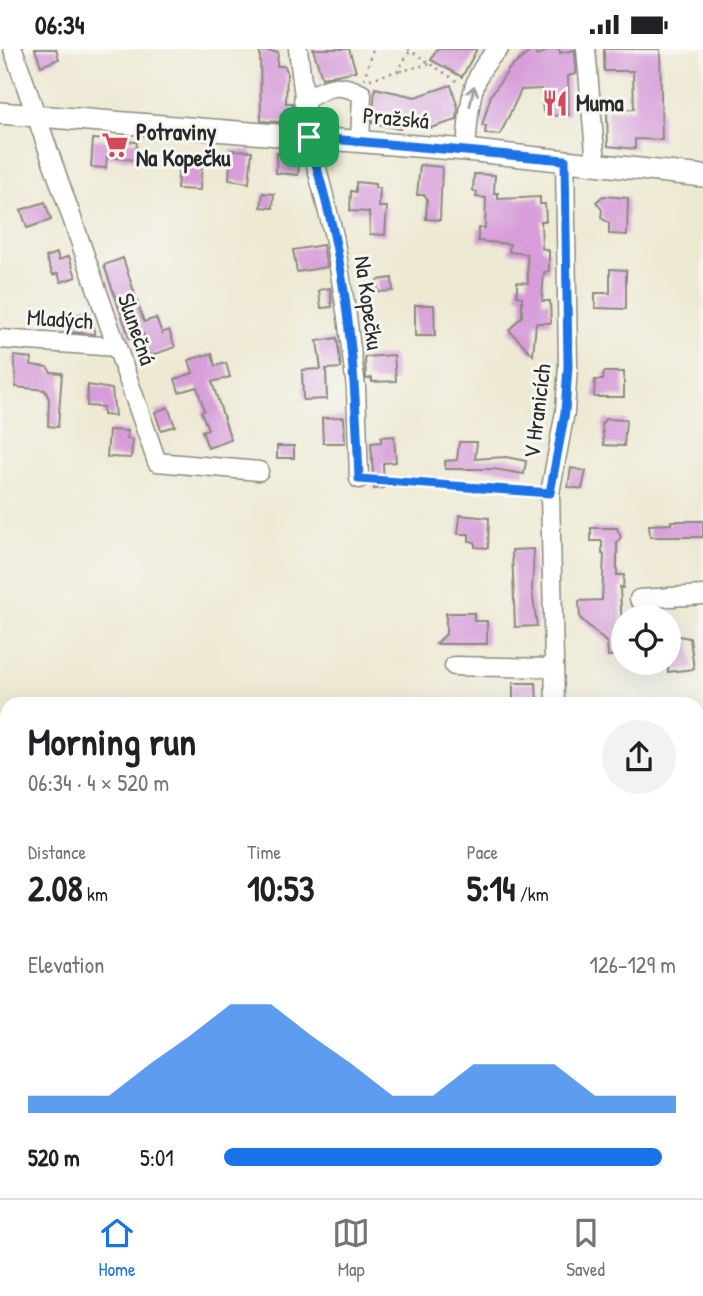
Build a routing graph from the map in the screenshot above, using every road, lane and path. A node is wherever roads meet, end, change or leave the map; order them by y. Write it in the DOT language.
graph roads {
  1 [pos="13,49"];
  2 [pos="298,49"];
  3 [pos="372,49"];
  4 [pos="499,49"];
  5 [pos="586,49"];
  6 [pos="410,50"];
  7 [pos="430,64"];
  8 [pos="398,71"];
  9 [pos="471,90"];
  10 [pos="303,101"];
  11 [pos="0,113"];
  12 [pos="36,116"];
  13 [pos="309,137"];
  14 [pos="360,141"];
  15 [pos="466,150"];
  16 [pos="565,160"];
  17 [pos="596,163"];
  18 [pos="703,176"];
  19 [pos="0,339"];
  20 [pos="117,347"];
  21 [pos="259,471"];
  22 [pos="359,479"];
  23 [pos="550,493"];
  24 [pos="703,595"];
  25 [pos="639,599"];
  26 [pos="454,666"];
  27 [pos="554,668"];
  28 [pos="555,697"];
  1 -- 12 [label="street, Slunečná"];
  2 -- 10 [label="street, Na Kopečku"];
  3 -- 8 [label="path"];
  4 -- 9 [label="street"];
  5 -- 17 [label="street"];
  6 -- 7 [label="path"];
  6 -- 8 [label="path"];
  7 -- 8 [label="path"];
  7 -- 9 [label="path"];
  15 -- 9 [label="street, one-way"];
  10 -- 13 [label="street, Na Kopečku"];
  10 -- 14 [label="street"];
  11 -- 12 [label="street, Pražská"];
  12 -- 13 [label="street, Pražská"];
  12 -- 20 [label="street, Slunečná"];
  13 -- 14 [label="street, Pražská"];
  13 -- 22 [label="street, Na Kopečku"];
  14 -- 15 [label="street, Pražská"];
  15 -- 16 [label="street, Pražská"];
  16 -- 17 [label="street, Pražská"];
  16 -- 23 [label="street, V Hranicích"];
  17 -- 18 [label="street, Pražská"];
  19 -- 20 [label="street, Mladých"];
  20 -- 21 [label="street, Slunečná"];
  22 -- 23 [label="path"];
  23 -- 27 [label="street, V Hranicích"];
  24 -- 25 [label="street"];
  26 -- 27 [label="street"];
  27 -- 28 [label="street, V Hranicích"];
}
